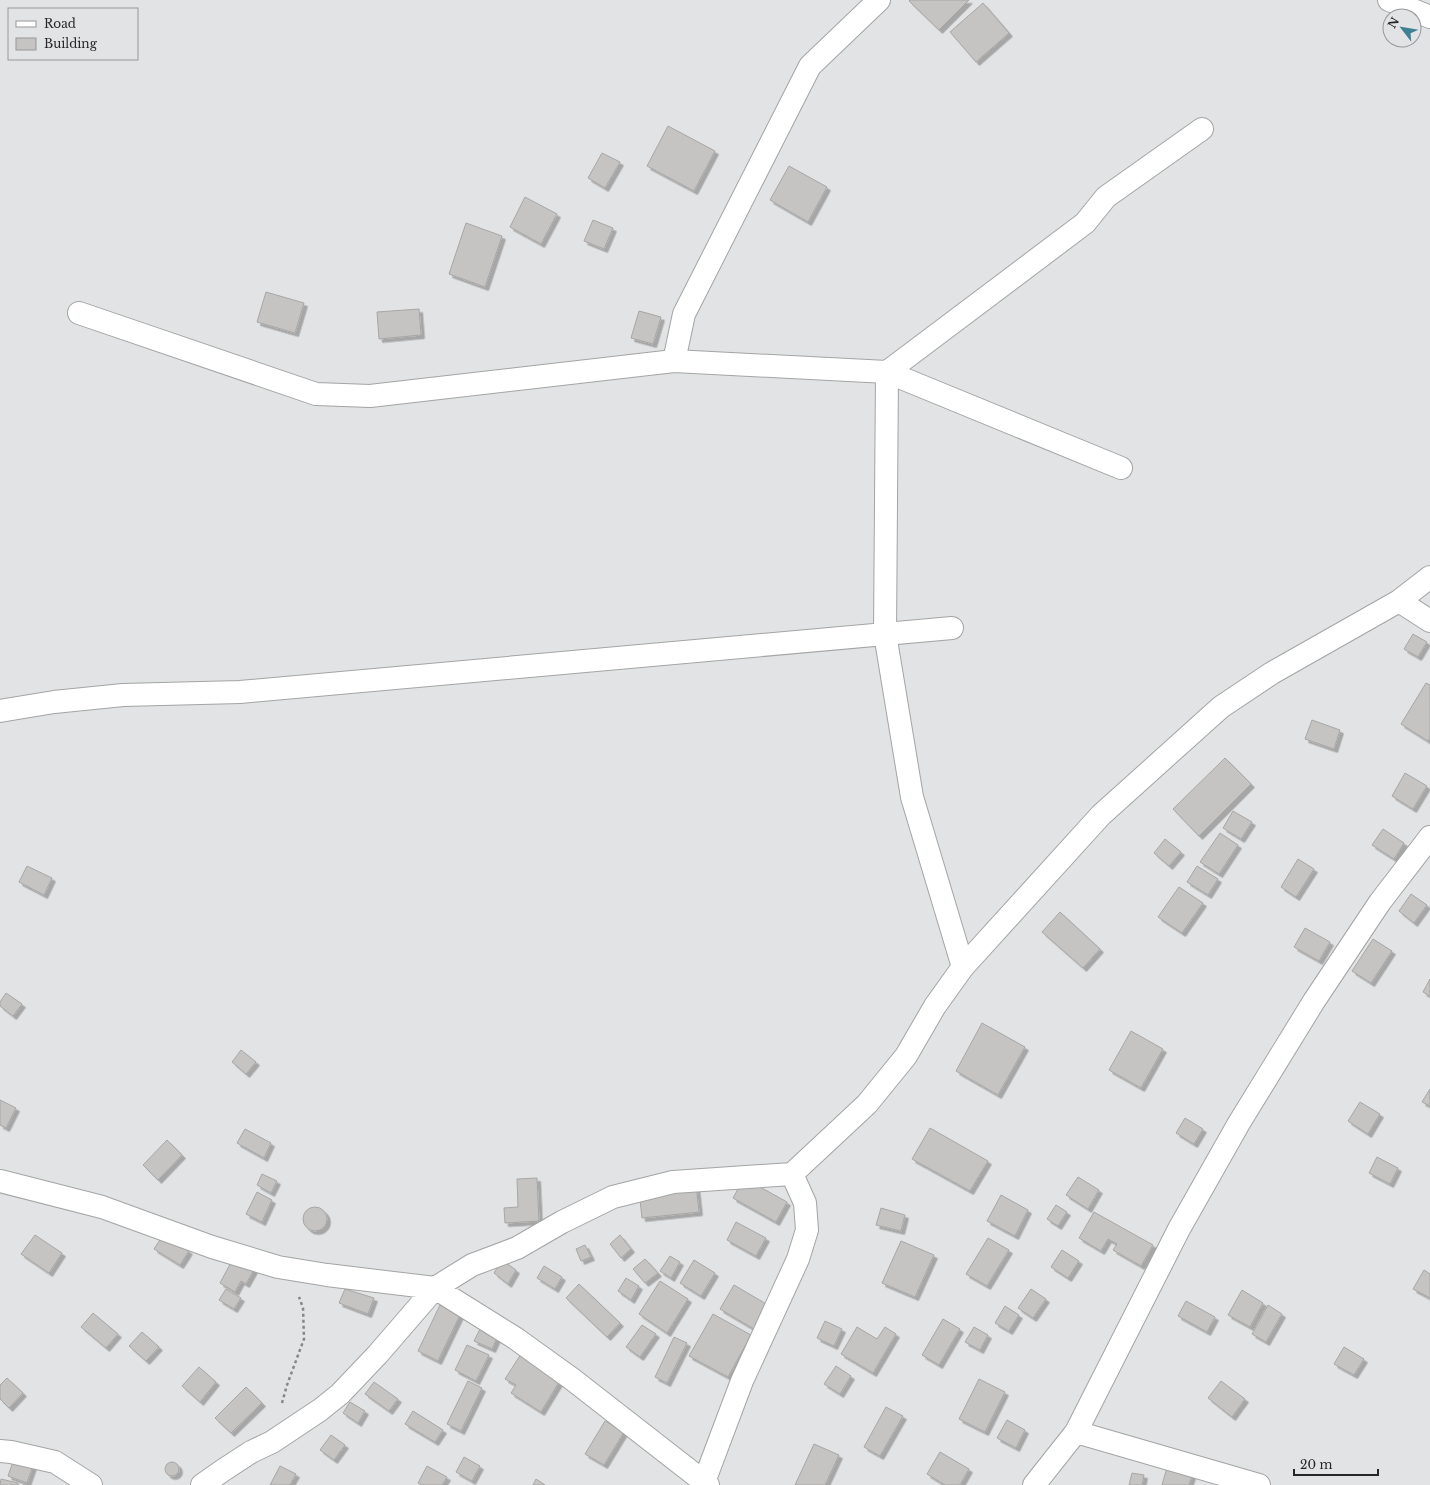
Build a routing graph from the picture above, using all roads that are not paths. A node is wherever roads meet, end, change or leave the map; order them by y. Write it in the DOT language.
graph roads {
  1 [pos="879,0"];
  2 [pos="1389,0"];
  3 [pos="1430,16"];
  4 [pos="1202,129"];
  5 [pos="79,313"];
  6 [pos="674,361"];
  7 [pos="887,372"];
  8 [pos="1121,468"];
  9 [pos="1430,577"];
  10 [pos="1400,601"];
  11 [pos="1430,622"];
  12 [pos="952,628"];
  13 [pos="885,634"];
  14 [pos="0,711"];
  15 [pos="1430,838"];
  16 [pos="963,967"];
  17 [pos="792,1174"];
  18 [pos="0,1181"];
  19 [pos="435,1288"];
  20 [pos="1076,1432"];
  21 [pos="0,1451"];
  22 [pos="706,1483"];
  23 [pos="91,1485"];
  24 [pos="202,1485"];
  25 [pos="1034,1485"];
  26 [pos="1259,1485"];
  1 -- 6 [label="street"];
  2 -- 3 [label="street"];
  4 -- 7 [label="street"];
  5 -- 6 [label="street"];
  6 -- 7 [label="street"];
  7 -- 8 [label="street"];
  7 -- 13 [label="street"];
  9 -- 10 [label="street"];
  10 -- 11 [label="street"];
  10 -- 16 [label="street"];
  12 -- 13 [label="street"];
  13 -- 14 [label="street"];
  13 -- 16 [label="street"];
  15 -- 20 [label="street"];
  16 -- 17 [label="street"];
  17 -- 19 [label="street"];
  17 -- 22 [label="street"];
  18 -- 19 [label="street"];
  19 -- 22 [label="street"];
  19 -- 24 [label="street"];
  20 -- 25 [label="street"];
  20 -- 26 [label="street"];
  21 -- 23 [label="street"];
}
